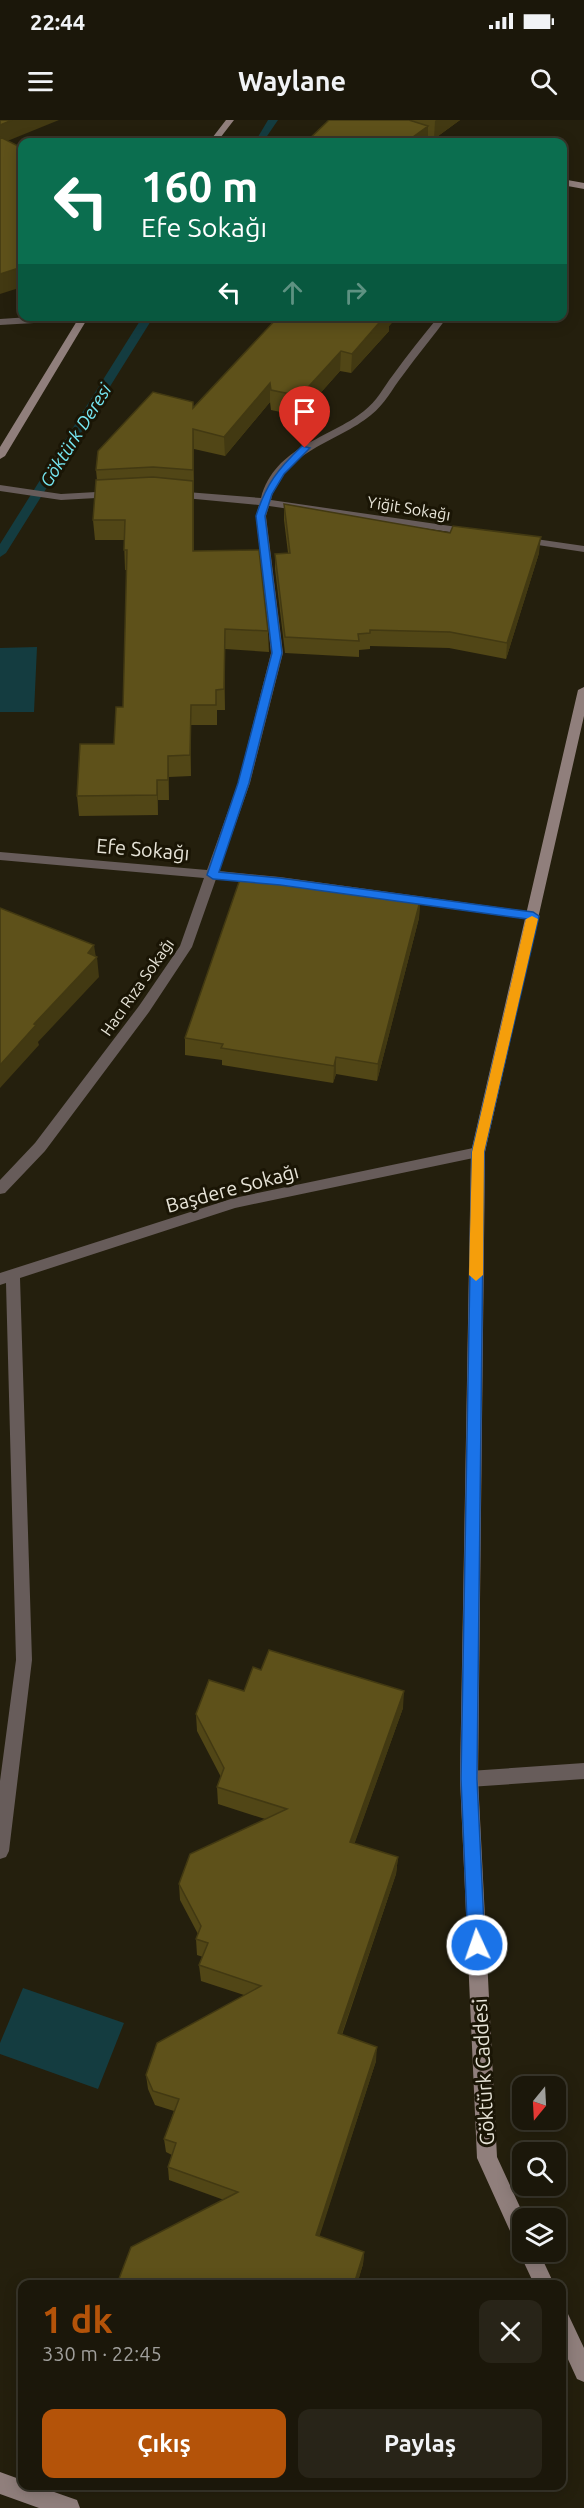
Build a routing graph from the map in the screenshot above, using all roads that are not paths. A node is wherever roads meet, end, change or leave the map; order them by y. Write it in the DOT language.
graph roads {
  1 [pos="230,120"];
  2 [pos="216,138"];
  3 [pos="567,183"];
  4 [pos="584,186"];
  5 [pos="18,321"];
  6 [pos="82,321"];
  7 [pos="440,321"];
  8 [pos="0,322"];
  9 [pos="0,456"];
  10 [pos="0,488"];
  11 [pos="131,493"];
  12 [pos="165,493"];
  13 [pos="265,502"];
  14 [pos="478,533"];
  15 [pos="513,539"];
  16 [pos="584,549"];
  17 [pos="584,690"];
  18 [pos="580,730"];
  19 [pos="0,856"];
  20 [pos="213,875"];
  21 [pos="533,916"];
  22 [pos="478,1152"];
  23 [pos="0,1189"];
  24 [pos="6,1277"];
  25 [pos="584,1771"];
  26 [pos="469,1779"];
  27 [pos="0,1851"];
  28 [pos="512,2213"];
  29 [pos="534,2262"];
  30 [pos="542,2280"];
  31 [pos="566,2332"];
  32 [pos="584,2372"];
  33 [pos="0,2483"];
  34 [pos="18,2490"];
  35 [pos="19,2490"];
  36 [pos="69,2508"];
  1 -- 2 [label="main road"];
  3 -- 4 [label="main road"];
  5 -- 8 [label="street"];
  6 -- 9 [label="main road"];
  7 -- 13 [label="street, Hacı Rıza Sokağı"];
  10 -- 11 [label="street"];
  12 -- 13 [label="street, Yiğit Sokağı"];
  13 -- 14 [label="street, Yiğit Sokağı"];
  13 -- 20 [label="street, Hacı Rıza Sokağı"];
  15 -- 16 [label="street"];
  17 -- 18 [label="main road, Göktürk Caddesi"];
  18 -- 21 [label="main road, Göktürk Caddesi"];
  19 -- 20 [label="street, Efe Sokağı"];
  20 -- 21 [label="street, Efe Sokağı"];
  20 -- 23 [label="street, Hacı Rıza Sokağı"];
  21 -- 22 [label="main road, Göktürk Caddesi"];
  22 -- 24 [label="street, Başdere Sokağı"];
  22 -- 26 [label="main road, Göktürk Caddesi"];
  24 -- 27 [label="street"];
  25 -- 26 [label="street"];
  26 -- 28 [label="main road, Göktürk Caddesi"];
  29 -- 30 [label="main road"];
  31 -- 32 [label="main road"];
  33 -- 34 [label="main road"];
  35 -- 36 [label="main road"];
}
